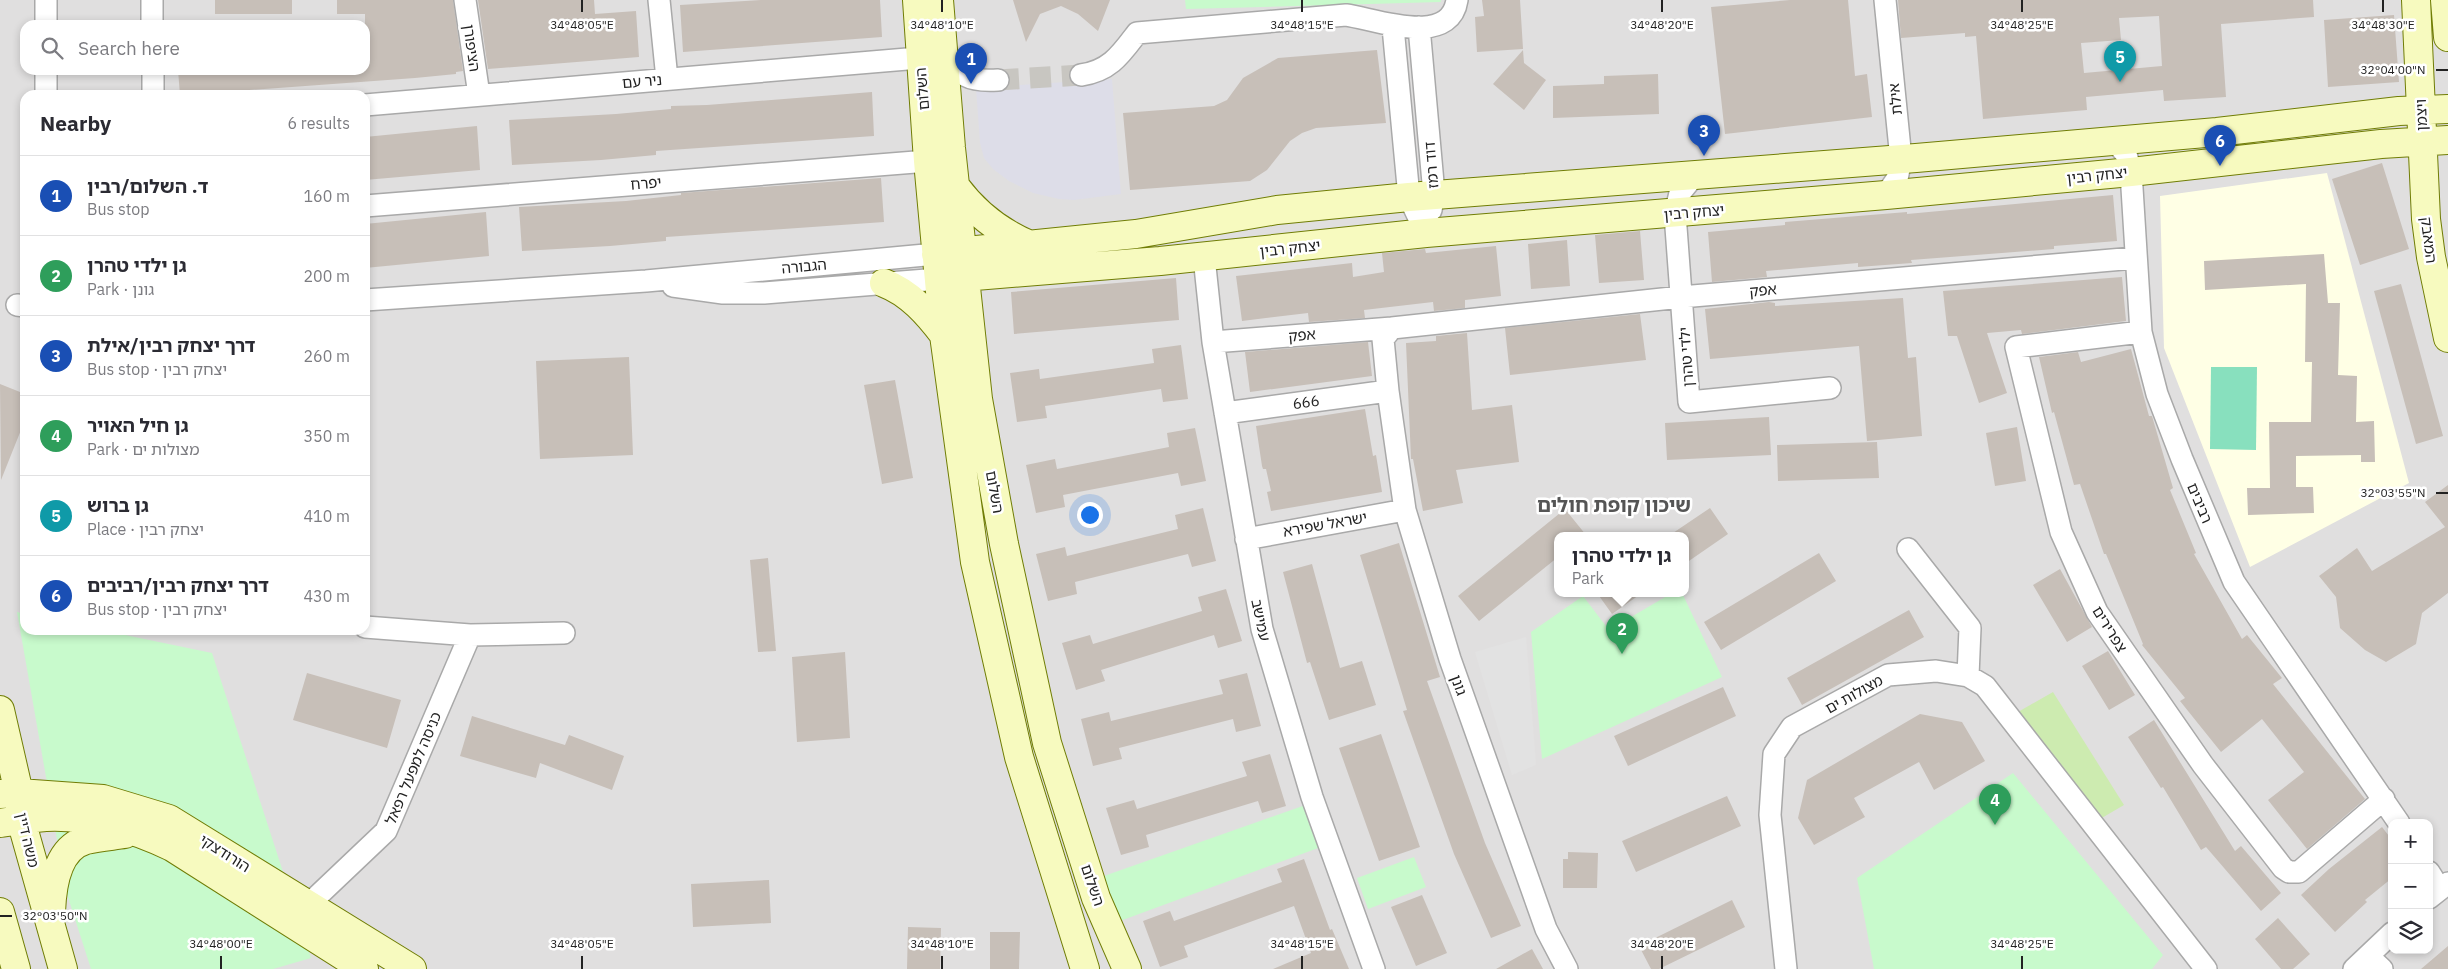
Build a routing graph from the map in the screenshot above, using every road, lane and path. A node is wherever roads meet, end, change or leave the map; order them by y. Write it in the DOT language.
graph roads {
  1 [pos="46,0"];
  2 [pos="152,0"];
  3 [pos="465,0"];
  4 [pos="659,0"];
  5 [pos="917,0"];
  6 [pos="939,0"];
  7 [pos="1457,0"];
  8 [pos="1885,0"];
  9 [pos="2416,0"];
  10 [pos="2445,0"];
  11 [pos="46,20"];
  12 [pos="152,20"];
  13 [pos="1393,27"];
  14 [pos="1419,27"];
  15 [pos="2448,35"];
  16 [pos="931,55"];
  17 [pos="46,75"];
  18 [pos="153,75"];
  19 [pos="1081,75"];
  20 [pos="667,79"];
  21 [pos="998,80"];
  22 [pos="46,90"];
  23 [pos="153,90"];
  24 [pos="479,95"];
  25 [pos="370,105"];
  26 [pos="2448,109"];
  27 [pos="2421,110"];
  28 [pos="2435,140"];
  29 [pos="2115,141"];
  30 [pos="1901,160"];
  31 [pos="928,161"];
  32 [pos="2131,172"];
  33 [pos="1693,176"];
  34 [pos="956,187"];
  35 [pos="1886,195"];
  36 [pos="1422,196"];
  37 [pos="370,206"];
  38 [pos="1675,214"];
  39 [pos="1426,234"];
  40 [pos="1032,245"];
  41 [pos="1204,257"];
  42 [pos="2135,258"];
  43 [pos="946,262"];
  44 [pos="966,278"];
  45 [pos="646,281"];
  46 [pos="884,282"];
  47 [pos="1681,297"];
  48 [pos="370,300"];
  49 [pos="1392,328"];
  50 [pos="2141,332"];
  51 [pos="944,336"];
  52 [pos="2448,338"];
  53 [pos="1213,342"];
  54 [pos="1830,388"];
  55 [pos="1388,391"];
  56 [pos="1225,413"];
  57 [pos="1405,510"];
  58 [pos="1246,539"];
  59 [pos="1908,549"];
  60 [pos="370,627"];
  61 [pos="564,633"];
  62 [pos="470,635"];
  63 [pos="1968,676"];
  64 [pos="0,710"];
  65 [pos="9,793"];
  66 [pos="2384,799"];
  67 [pos="2396,819"];
  68 [pos="11,821"];
  69 [pos="140,832"];
  70 [pos="308,905"];
  71 [pos="0,912"];
  72 [pos="51,926"];
  73 [pos="2388,938"];
  74 [pos="2368,965"];
  75 [pos="16,969"];
  76 [pos="63,969"];
  77 [pos="364,969"];
  78 [pos="412,969"];
  79 [pos="1085,969"];
  80 [pos="1127,969"];
  81 [pos="1374,969"];
  82 [pos="1567,969"];
  83 [pos="1786,969"];
  84 [pos="2206,969"];
  1 -- 11 [label="street"];
  2 -- 12 [label="street"];
  3 -- 24 [label="street, הציפורן"];
  4 -- 20 [label="street"];
  5 -- 16 [label="main road, השלום"];
  6 -- 16 [label="main road, השלום"];
  7 -- 14 [label="street"];
  8 -- 30 [label="street, אילת"];
  9 -- 27 [label="main road, ויצמן"];
  10 -- 15 [label="main road"];
  13 -- 14 [label="street"];
  13 -- 19 [label="street"];
  13 -- 36 [label="street, דוד רמז"];
  14 -- 36 [label="street, דוד רמז"];
  16 -- 20 [label="street, ניר עם"];
  16 -- 21 [label="street"];
  16 -- 31 [label="main road, השלום"];
  16 -- 34 [label="main road, השלום"];
  17 -- 22 [label="street"];
  18 -- 23 [label="street"];
  20 -- 24 [label="street, ניר עם"];
  24 -- 25 [label="street, ניר עם"];
  26 -- 27 [label="main road"];
  27 -- 28 [label="main road, ויצמן"];
  27 -- 29 [label="main road"];
  28 -- 32 [label="main road, יצחק רבין"];
  28 -- 52 [label="main road, המאבק"];
  29 -- 30 [label="main road"];
  29 -- 32 [label="street, רביבים"];
  30 -- 33 [label="main road"];
  30 -- 35 [label="street, אילת"];
  31 -- 37 [label="street, יפרח"];
  31 -- 43 [label="main road, השלום"];
  32 -- 35 [label="main road, יצחק רבין"];
  32 -- 42 [label="street, רביבים"];
  33 -- 36 [label="main road"];
  33 -- 38 [label="street, ילדי טהרן"];
  34 -- 40 [label="main road"];
  34 -- 43 [label="main road, השלום"];
  35 -- 38 [label="main road, יצחק רבין"];
  36 -- 39 [label="street, דוד רמז"];
  36 -- 40 [label="main road"];
  38 -- 39 [label="main road, יצחק רבין"];
  38 -- 47 [label="street, ילדי טהרן"];
  39 -- 41 [label="main road, יצחק רבין"];
  40 -- 43 [label="main road"];
  41 -- 44 [label="main road, יצחק רבין"];
  41 -- 53 [label="street, עמישב"];
  42 -- 47 [label="street, אפק"];
  42 -- 50 [label="street, רביבים"];
  43 -- 44 [label="main road, השלום"];
  43 -- 45 [label="street, הגבורה"];
  43 -- 46 [label="street, הגבורה"];
  43 -- 51 [label="main road, השלום"];
  44 -- 80 [label="main road, השלום"];
  45 -- 46 [label="street, הגבורה"];
  45 -- 48 [label="street, הגבורה"];
  46 -- 51 [label="main road"];
  47 -- 49 [label="street, אפק"];
  47 -- 54 [label="street, ילדי טהרן"];
  49 -- 53 [label="street, אפק"];
  49 -- 55 [label="street"];
  50 -- 66 [label="street, רביבים"];
  50 -- 66 [label="street, צפרירים"];
  51 -- 79 [label="main road, השלום"];
  53 -- 56 [label="street, עמישב"];
  55 -- 56 [label="street, 666"];
  55 -- 57 [label="street, גונן"];
  56 -- 58 [label="street, עמישב"];
  57 -- 58 [label="street, ישראל שפירא"];
  57 -- 82 [label="street, גונן"];
  58 -- 81 [label="street, עמישב"];
  59 -- 63 [label="street"];
  60 -- 62 [label="street"];
  61 -- 62 [label="street"];
  62 -- 70 [label="street, כניסה למפעל רפאל"];
  63 -- 83 [label="street, מצולות ים"];
  63 -- 84 [label="street, מצולות ים"];
  64 -- 65 [label="main road, משה דיין"];
  65 -- 68 [label="main road, משה דיין"];
  65 -- 70 [label="main road, הורודצקי"];
  66 -- 67 [label="street, רביבים"];
  68 -- 69 [label="main road, הורודצקי"];
  68 -- 72 [label="main road, משה דיין"];
  69 -- 72 [label="main road"];
  69 -- 77 [label="main road, הורודצקי"];
  70 -- 78 [label="main road, הורודצקי"];
  71 -- 75 [label="main road"];
  72 -- 76 [label="main road, משה דיין"];
  73 -- 74 [label="street"];
}
